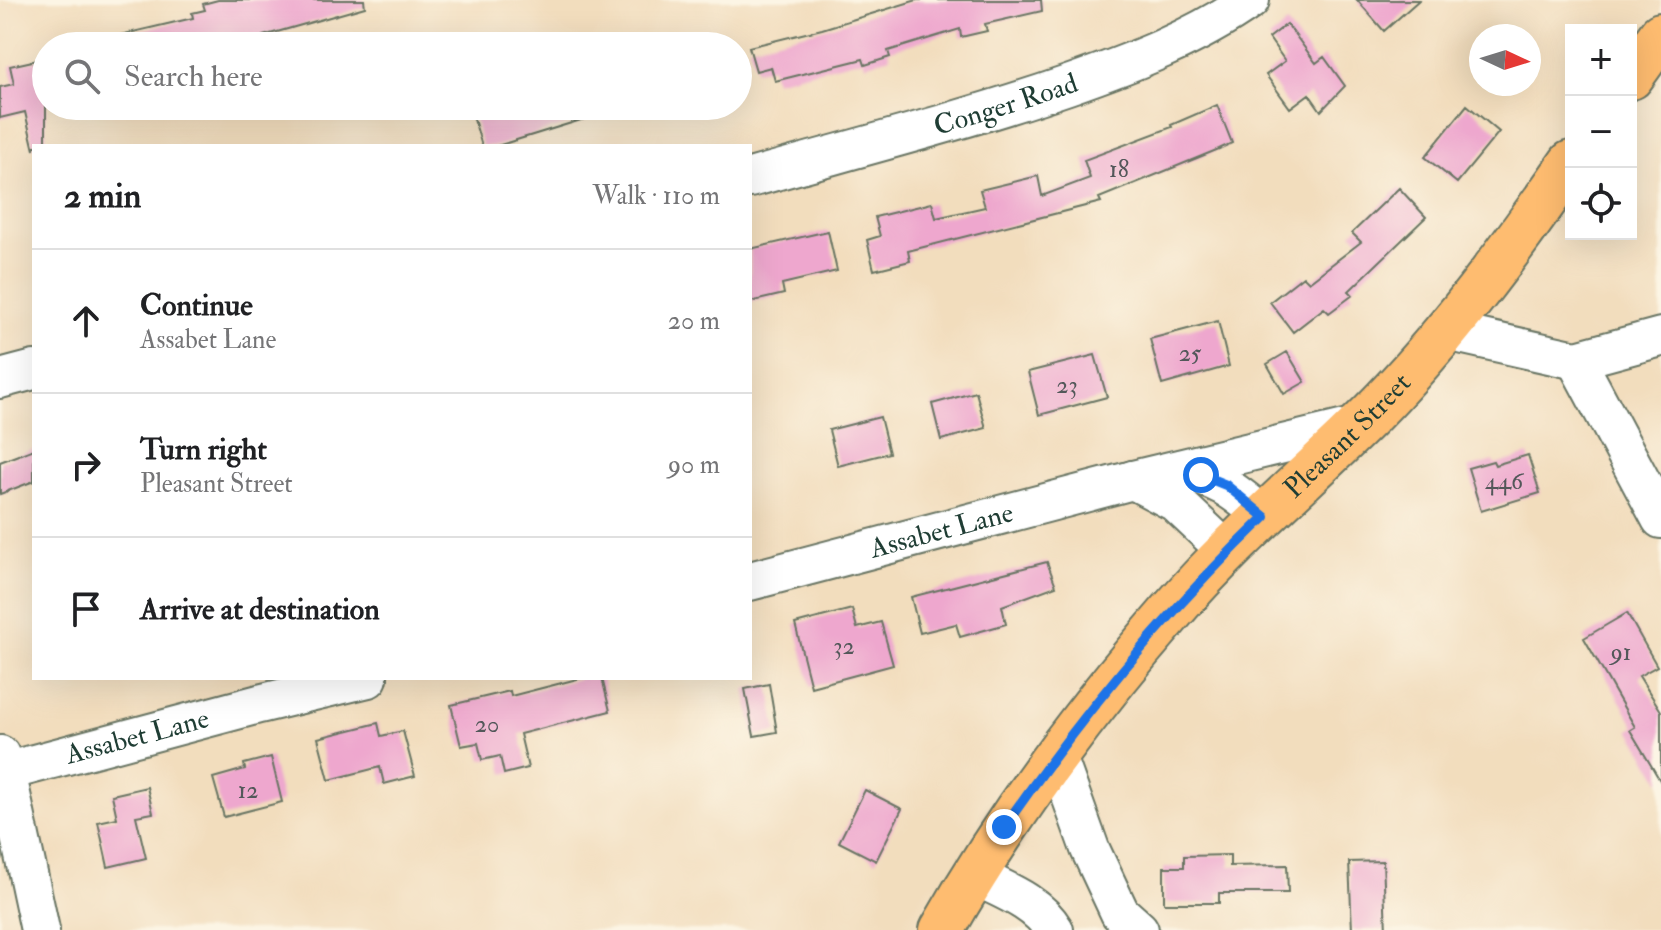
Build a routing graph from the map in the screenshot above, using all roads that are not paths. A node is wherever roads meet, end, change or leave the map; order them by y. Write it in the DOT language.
graph roads {
  1 [pos="1250,0"];
  2 [pos="1661,35"];
  3 [pos="1637,69"];
  4 [pos="1567,168"];
  5 [pos="752,177"];
  6 [pos="1446,331"];
  7 [pos="1661,337"];
  8 [pos="1576,360"];
  9 [pos="32,371"];
  10 [pos="0,379"];
  11 [pos="1358,426"];
  12 [pos="1173,471"];
  13 [pos="1133,480"];
  14 [pos="1265,517"];
  15 [pos="1661,519"];
  16 [pos="1228,552"];
  17 [pos="752,580"];
  18 [pos="360,680"];
  19 [pos="1056,754"];
  20 [pos="2,766"];
  21 [pos="973,875"];
  22 [pos="40,930"];
  23 [pos="942,930"];
  24 [pos="1054,930"];
  25 [pos="1139,930"];
  1 -- 5 [label="street, Conger Road"];
  2 -- 3 [label="main road"];
  4 -- 6 [label="main road, Pleasant Street"];
  6 -- 8 [label="street"];
  6 -- 11 [label="main road, Pleasant Street"];
  7 -- 8 [label="street"];
  8 -- 15 [label="street"];
  9 -- 10 [label="street"];
  11 -- 12 [label="street, Assabet Lane"];
  11 -- 14 [label="main road, Pleasant Street"];
  12 -- 13 [label="street, Assabet Lane"];
  12 -- 14 [label="street, Assabet Lane"];
  13 -- 16 [label="street"];
  13 -- 17 [label="street, Assabet Lane"];
  14 -- 16 [label="main road, Pleasant Street"];
  16 -- 19 [label="main road, Pleasant Street"];
  18 -- 20 [label="street, Assabet Lane"];
  19 -- 21 [label="main road, Pleasant Street"];
  19 -- 25 [label="street"];
  20 -- 22 [label="street"];
  21 -- 23 [label="main road, Pleasant Street"];
  21 -- 24 [label="street"];
}
